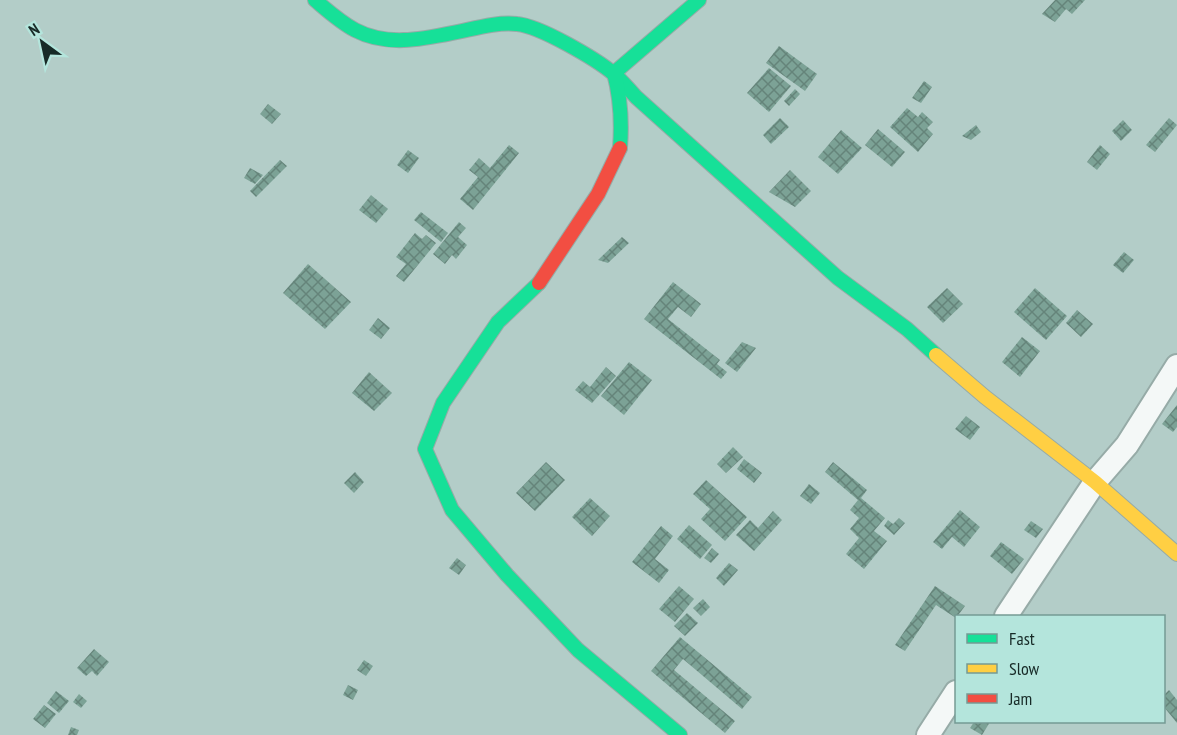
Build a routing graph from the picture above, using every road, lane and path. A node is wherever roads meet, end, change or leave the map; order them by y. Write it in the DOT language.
graph roads {
  1 [pos="315,0"];
  2 [pos="699,0"];
  3 [pos="614,73"];
  4 [pos="1177,366"];
  5 [pos="1095,482"];
  6 [pos="1177,554"];
  7 [pos="1007,615"];
  8 [pos="955,695"];
  9 [pos="680,735"];
  10 [pos="928,735"];
  1 -- 3 [label="street"];
  2 -- 3 [label="street"];
  3 -- 5 [label="street"];
  3 -- 9 [label="street"];
  4 -- 5 [label="street"];
  5 -- 6 [label="street"];
  5 -- 7 [label="street"];
  8 -- 10 [label="street"];
}
